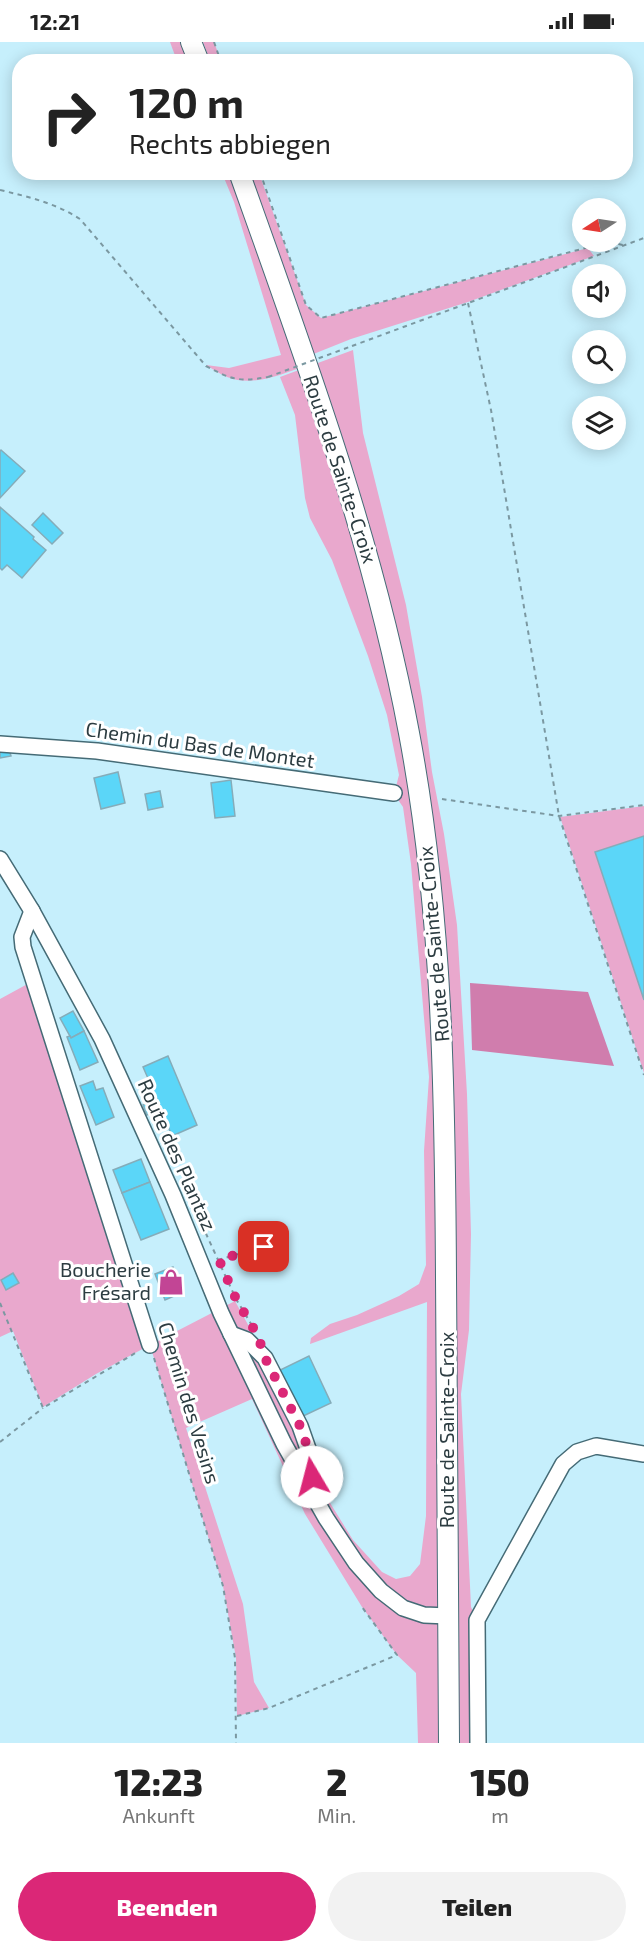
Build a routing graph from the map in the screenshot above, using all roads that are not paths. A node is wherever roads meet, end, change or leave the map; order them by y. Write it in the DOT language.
graph roads {
  1 [pos="242,180"];
  2 [pos="0,744"];
  3 [pos="394,794"];
  4 [pos="0,859"];
  5 [pos="32,911"];
  6 [pos="231,1334"];
  7 [pos="150,1345"];
  8 [pos="644,1454"];
  9 [pos="310,1491"];
  10 [pos="448,1616"];
  11 [pos="449,1743"];
  12 [pos="478,1743"];
  1 -- 10 [label="main road, Route de Sainte-Croix"];
  2 -- 3 [label="street, Chemin du Bas de Montet"];
  4 -- 5 [label="street, Route des Plantaz"];
  5 -- 6 [label="street, Route des Plantaz"];
  5 -- 7 [label="street, Chemin des Vesins"];
  6 -- 9 [label="street, Route des Plantaz"];
  6 -- 9 [label="street"];
  8 -- 12 [label="street"];
  9 -- 10 [label="street, Route des Plantaz"];
  10 -- 11 [label="main road, Route de Sainte-Croix"];
}
